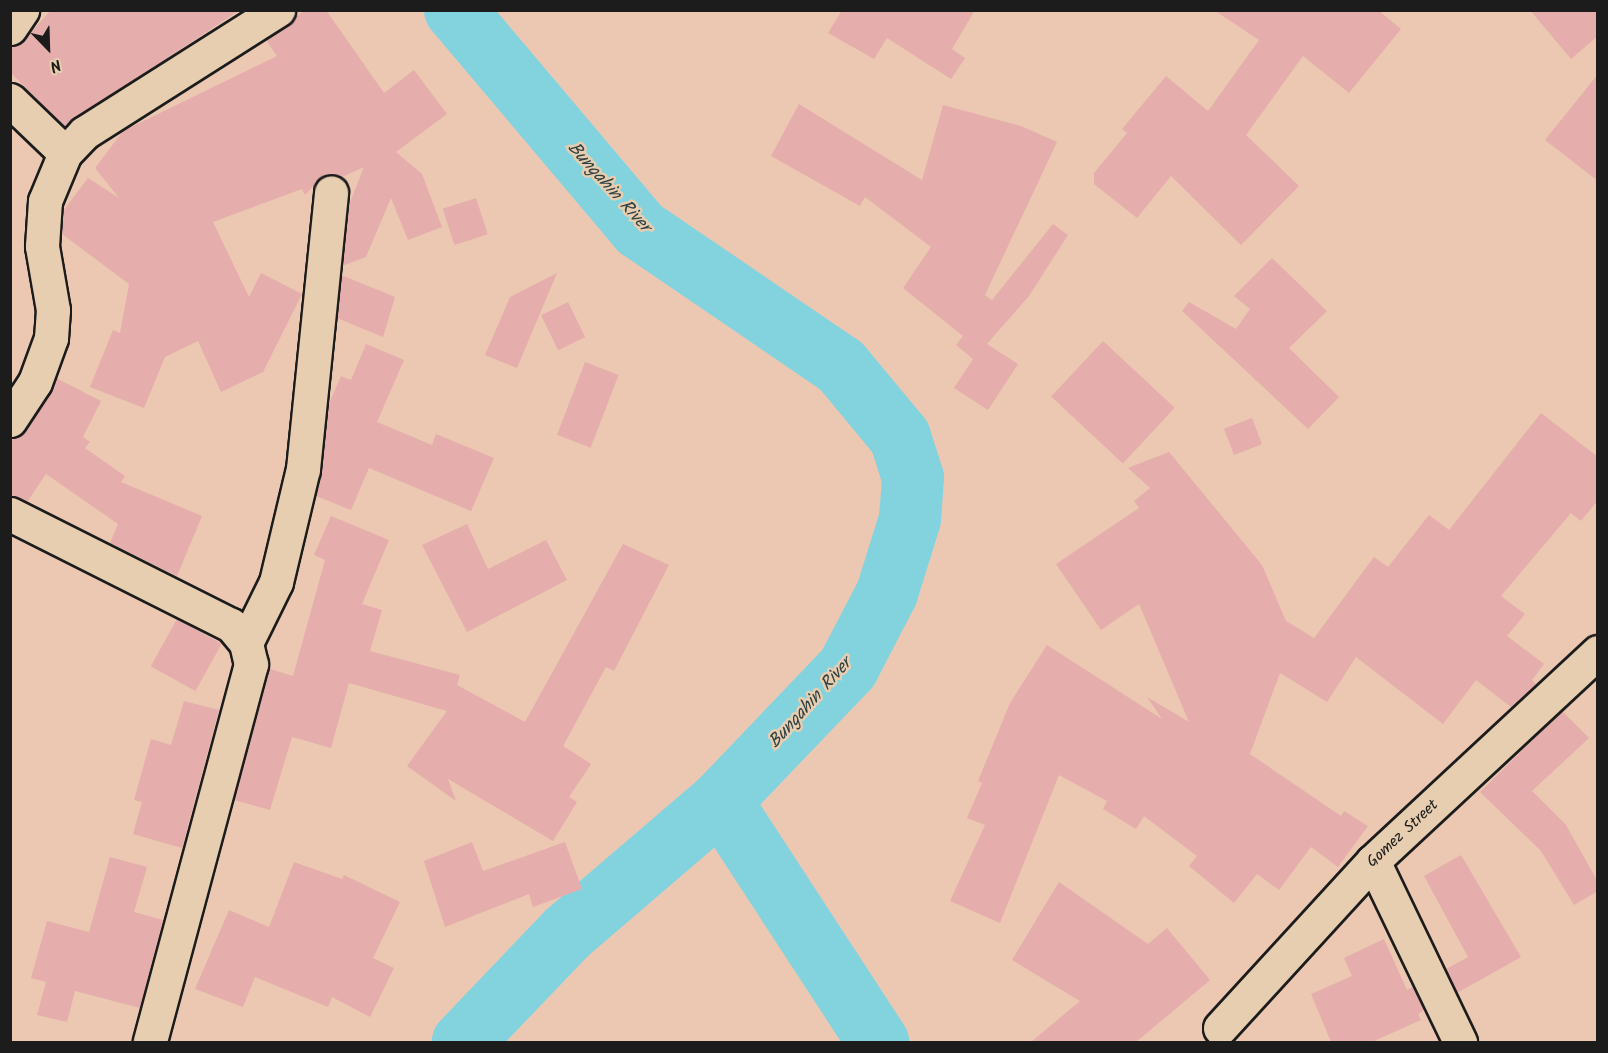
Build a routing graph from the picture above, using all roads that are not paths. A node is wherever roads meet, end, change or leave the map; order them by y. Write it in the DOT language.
graph roads {
  1 [pos="22,10"];
  2 [pos="278,10"];
  3 [pos="10,28"];
  4 [pos="10,100"];
  5 [pos="64,153"];
  6 [pos="331,192"];
  7 [pos="10,420"];
  8 [pos="10,514"];
  9 [pos="246,643"];
  10 [pos="1595,660"];
  11 [pos="1373,861"];
  12 [pos="1220,1028"];
  13 [pos="150,1042"];
  14 [pos="1460,1042"];
  1 -- 3 [label="street"];
  2 -- 5 [label="street"];
  4 -- 5 [label="street"];
  5 -- 7 [label="street"];
  6 -- 9 [label="street"];
  8 -- 9 [label="street"];
  9 -- 13 [label="street"];
  10 -- 11 [label="street, Gomez Street"];
  11 -- 12 [label="street, Gomez Street"];
  11 -- 14 [label="street"];
}
